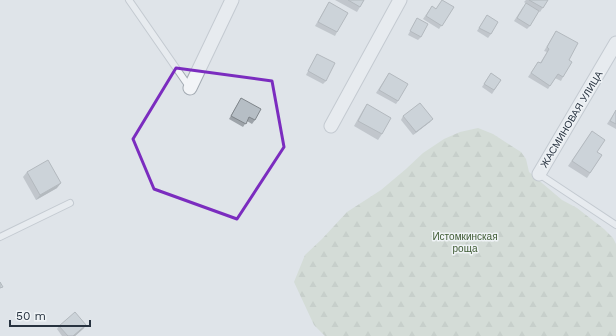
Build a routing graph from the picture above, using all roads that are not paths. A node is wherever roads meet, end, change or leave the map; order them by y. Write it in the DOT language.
graph roads {
  1 [pos="129,0"];
  2 [pos="232,0"];
  3 [pos="400,0"];
  4 [pos="616,42"];
  5 [pos="190,88"];
  6 [pos="331,126"];
  7 [pos="539,174"];
  8 [pos="70,203"];
  9 [pos="616,225"];
  10 [pos="0,237"];
  1 -- 5 [label="lane"];
  2 -- 5 [label="street"];
  3 -- 6 [label="street"];
  4 -- 7 [label="street, ЖАСМИНОВАЯ УЛИЦА"];
  7 -- 9 [label="lane"];
  8 -- 10 [label="lane"];
}
